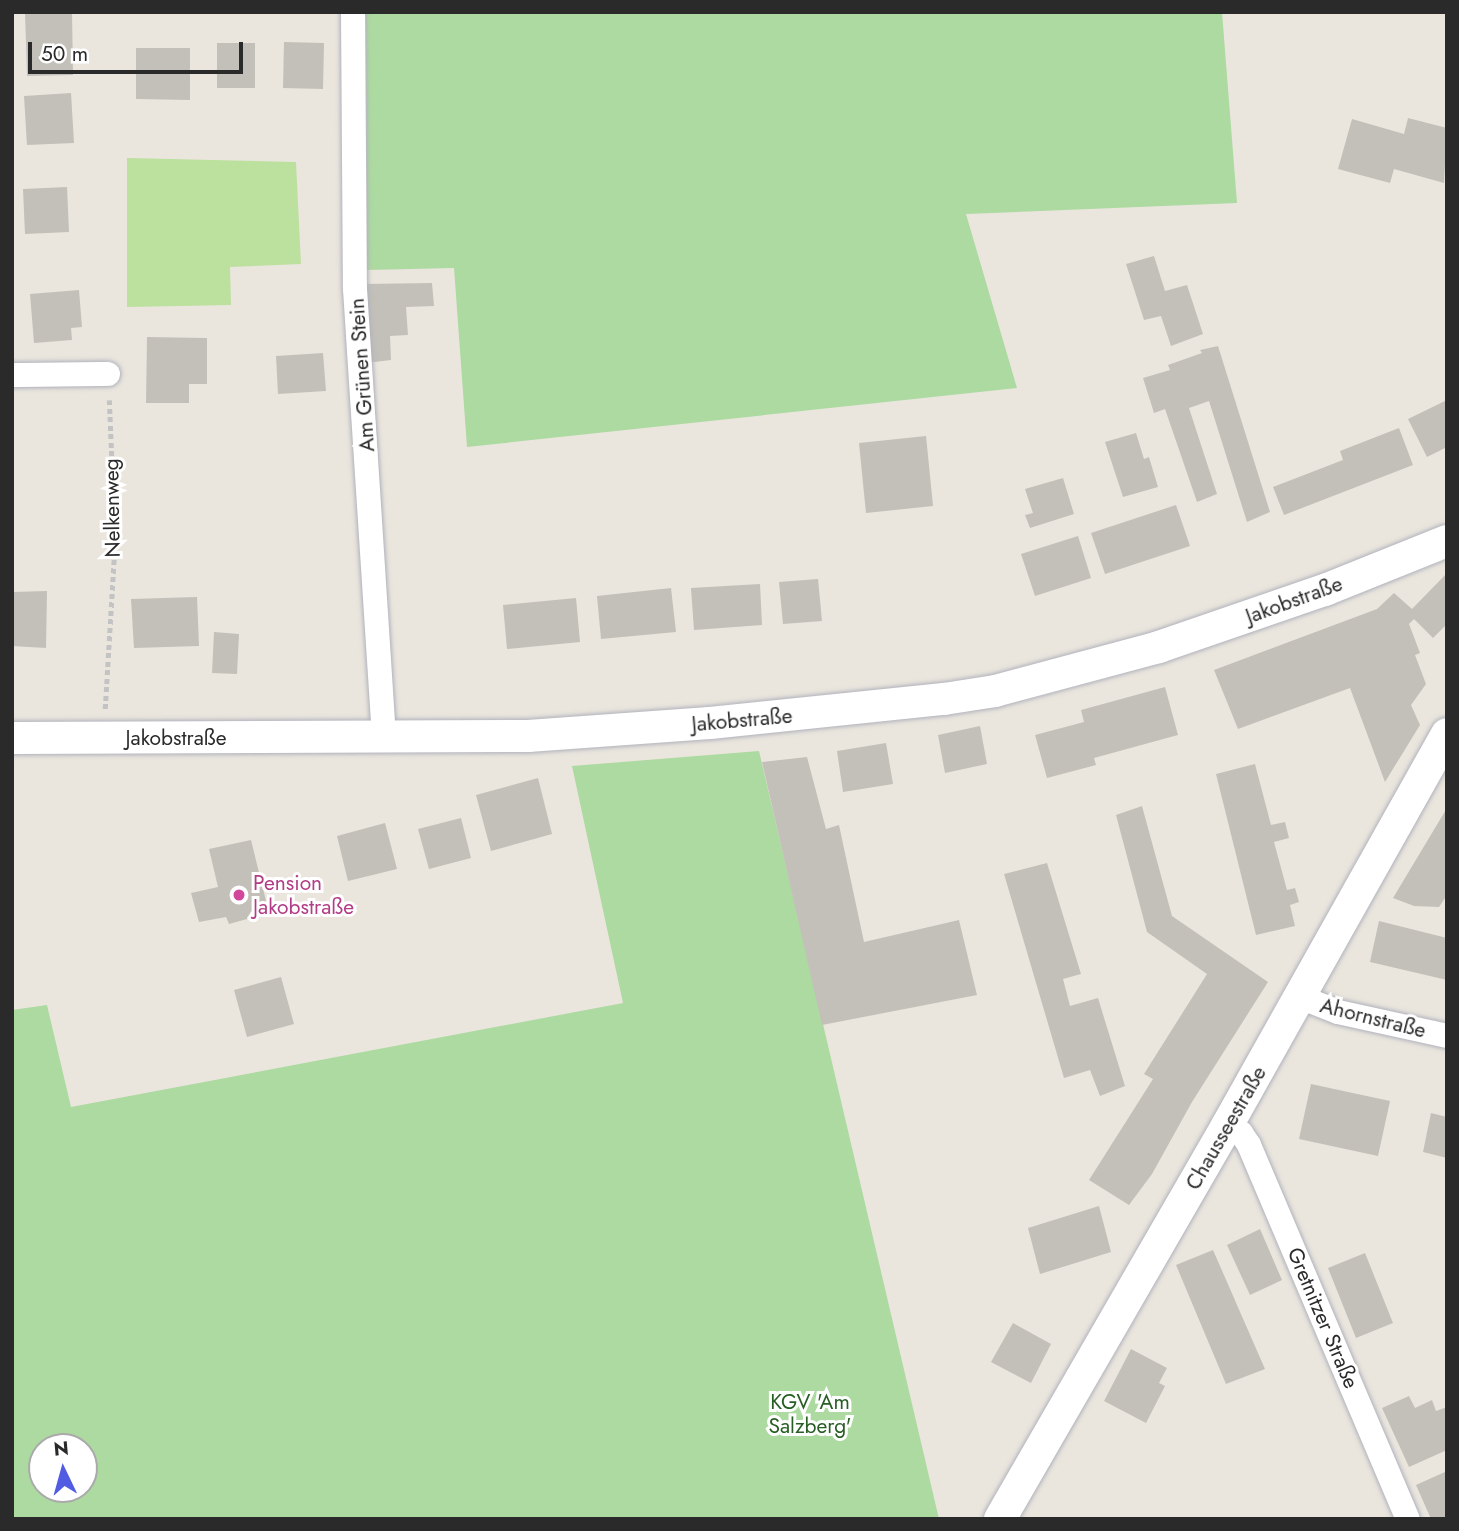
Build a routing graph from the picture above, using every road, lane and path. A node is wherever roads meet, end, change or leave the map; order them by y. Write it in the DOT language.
graph roads {
  1 [pos="353,12"];
  2 [pos="108,374"];
  3 [pos="12,375"];
  4 [pos="1447,541"];
  5 [pos="1447,734"];
  6 [pos="384,737"];
  7 [pos="12,738"];
  8 [pos="104,738"];
  9 [pos="1300,997"];
  10 [pos="1447,1036"];
  11 [pos="1228,1124"];
  12 [pos="1000,1519"];
  13 [pos="1408,1519"];
  1 -- 6 [label="street, Am Grünen Stein"];
  2 -- 3 [label="street"];
  2 -- 8 [label="path, Nelkenweg"];
  4 -- 6 [label="street, Jakobstraße"];
  5 -- 9 [label="street, Chausseestraße"];
  6 -- 8 [label="street, Jakobstraße"];
  7 -- 8 [label="street, Jakobstraße"];
  9 -- 10 [label="street, Ahornstraße"];
  9 -- 11 [label="street, Chausseestraße"];
  11 -- 12 [label="street, Chausseestraße"];
  11 -- 13 [label="street, Gretnitzer Straße"];
}
